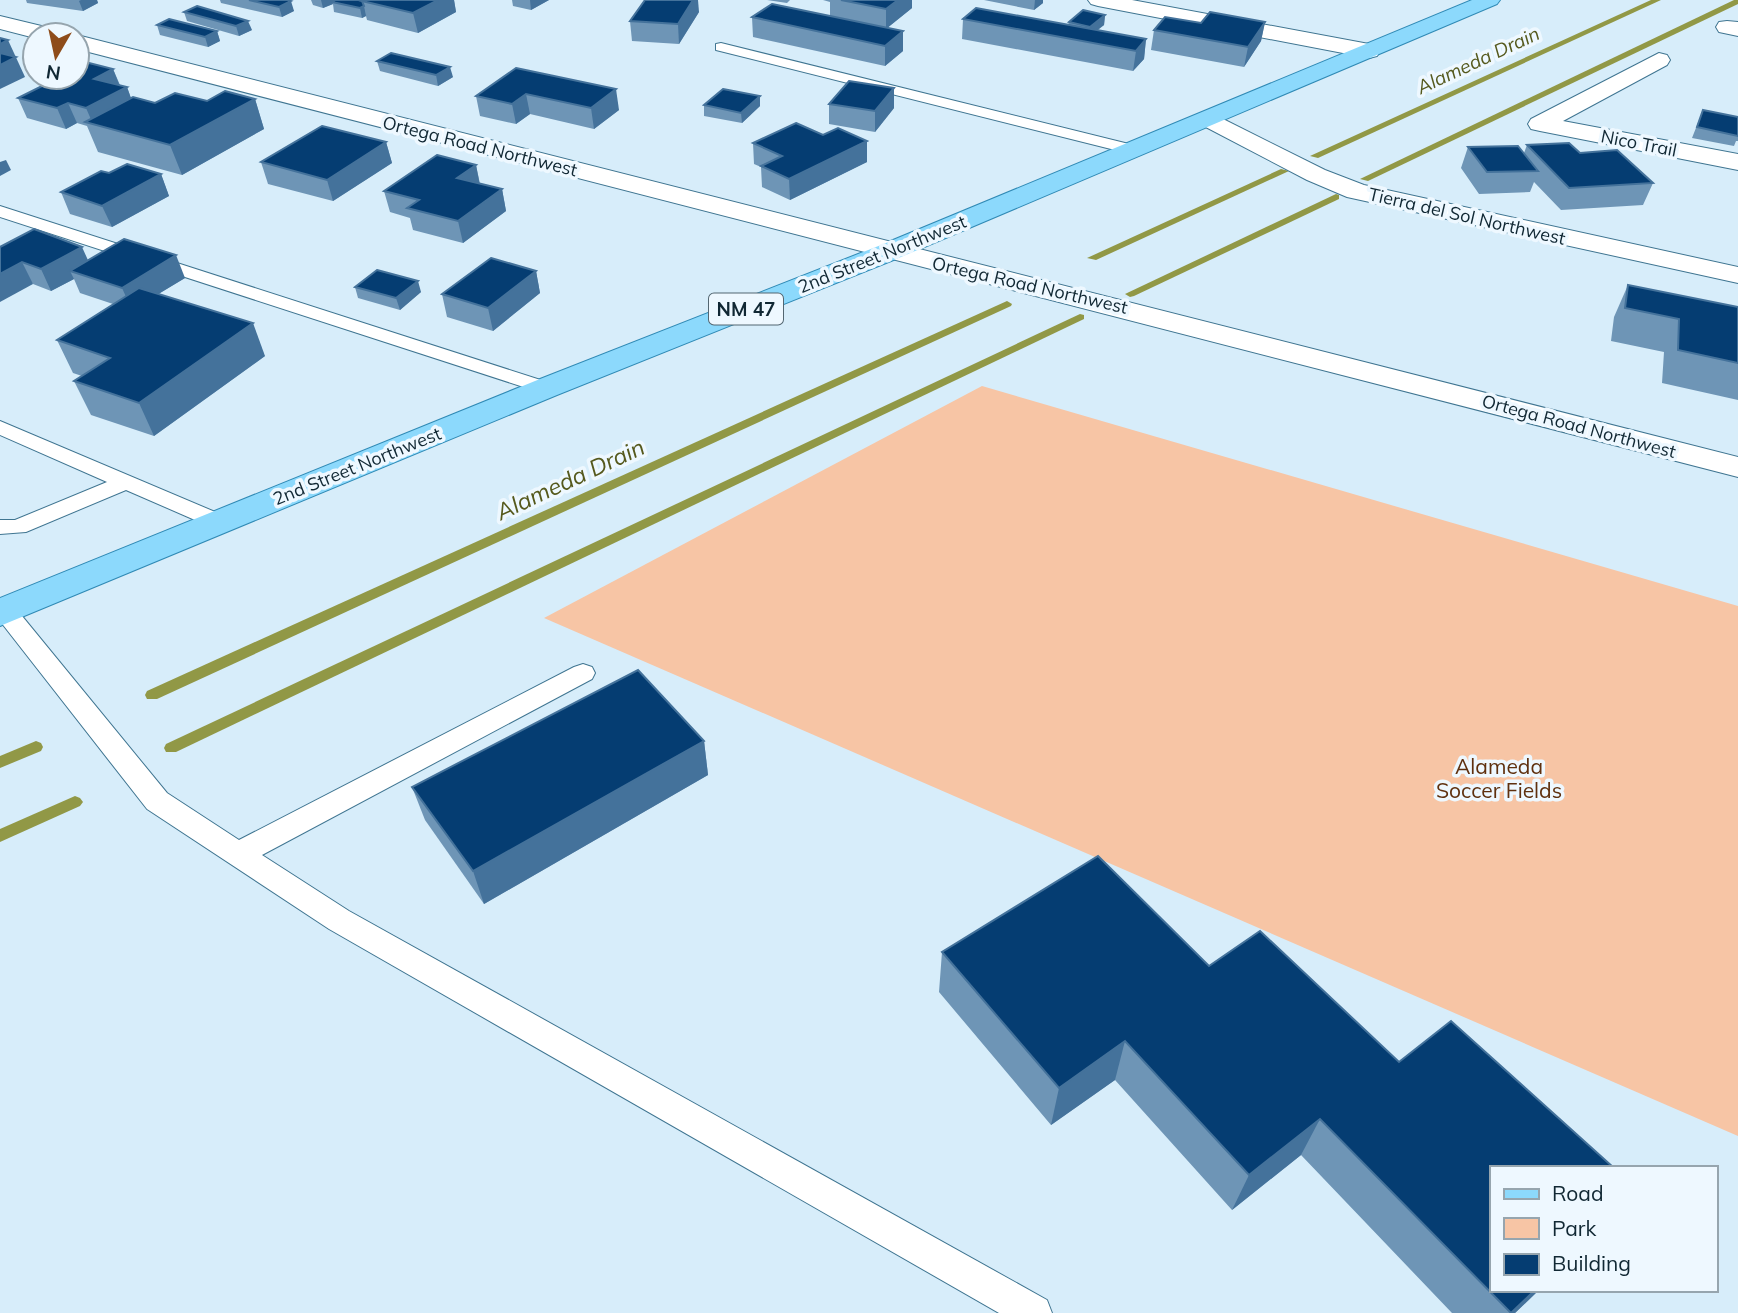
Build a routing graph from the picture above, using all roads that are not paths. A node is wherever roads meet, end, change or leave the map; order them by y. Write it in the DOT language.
graph roads {
  1 [pos="1098,0"];
  2 [pos="1490,0"];
  3 [pos="0,22"];
  4 [pos="21,27"];
  5 [pos="91,46"];
  6 [pos="721,47"];
  7 [pos="1369,51"];
  8 [pos="1659,60"];
  9 [pos="1209,119"];
  10 [pos="1130,149"];
  11 [pos="1738,162"];
  12 [pos="0,211"];
  13 [pos="891,251"];
  14 [pos="1738,275"];
  15 [pos="546,388"];
  16 [pos="0,428"];
  17 [pos="1738,467"];
  18 [pos="126,482"];
  19 [pos="219,522"];
  20 [pos="0,527"];
  21 [pos="2,612"];
  22 [pos="583,673"];
  23 [pos="238,854"];
  24 [pos="1034,1313"];
  1 -- 7 [label="street"];
  2 -- 7 [label="main road, 2nd Street Northwest / NM 47"];
  3 -- 4 [label="street"];
  5 -- 13 [label="street, Ortega Road Northwest"];
  6 -- 10 [label="lane"];
  7 -- 9 [label="main road, 2nd Street Northwest / NM 47"];
  8 -- 11 [label="street, Nico Trail"];
  9 -- 10 [label="main road, 2nd Street Northwest / NM 47"];
  9 -- 14 [label="street, Tierra del Sol Northwest"];
  10 -- 13 [label="main road, 2nd Street Northwest / NM 47"];
  12 -- 15 [label="lane"];
  13 -- 15 [label="main road, 2nd Street Northwest / NM 47"];
  13 -- 17 [label="street, Ortega Road Northwest"];
  15 -- 19 [label="main road, 2nd Street Northwest / NM 47"];
  16 -- 18 [label="lane"];
  18 -- 19 [label="lane"];
  18 -- 20 [label="lane"];
  19 -- 21 [label="main road, 2nd Street Northwest / NM 47"];
  21 -- 23 [label="lane"];
  22 -- 23 [label="lane"];
  23 -- 24 [label="lane"];
}
